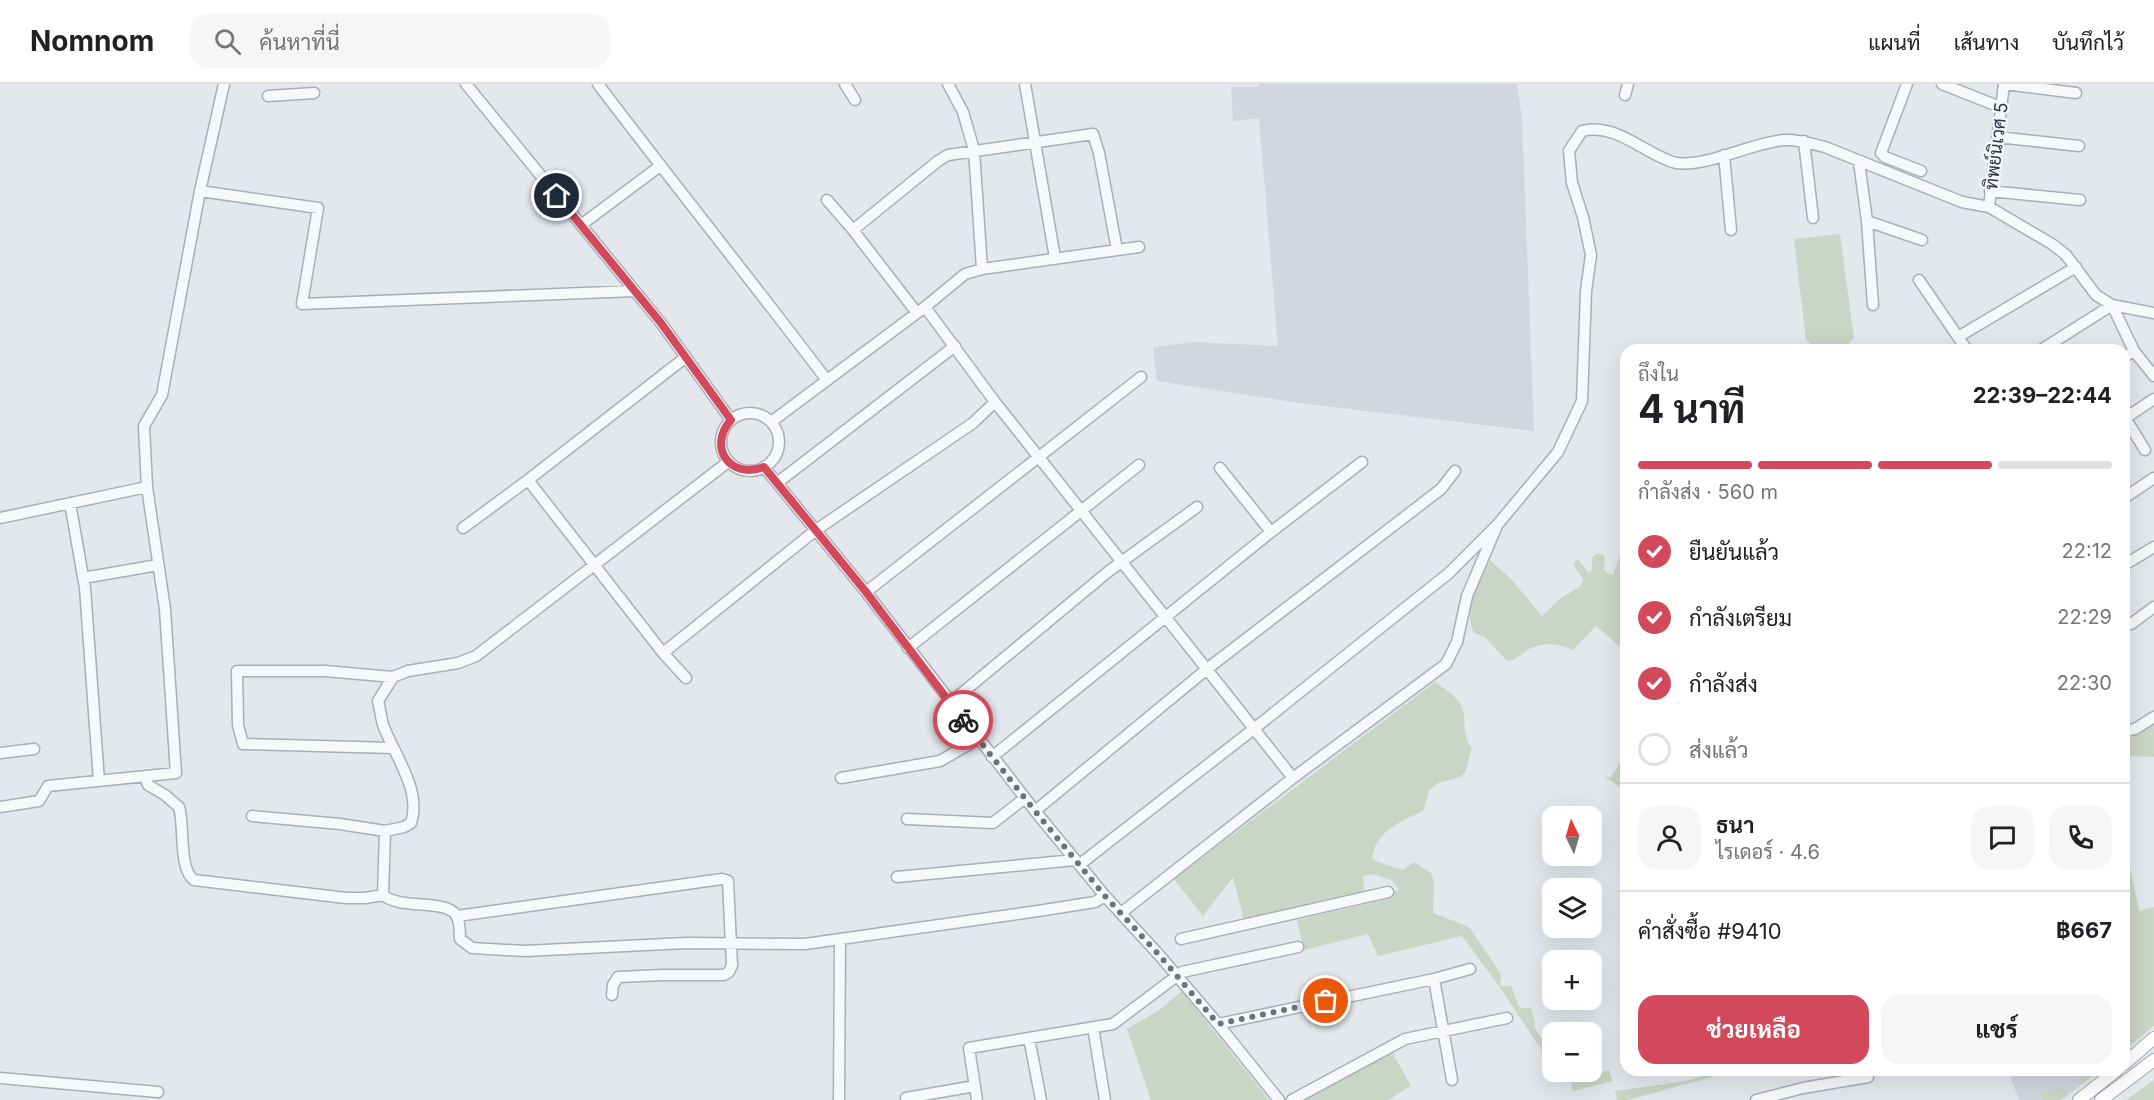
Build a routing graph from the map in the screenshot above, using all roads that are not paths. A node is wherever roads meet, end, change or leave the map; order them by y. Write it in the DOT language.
graph roads {
  1 [pos="224,84"];
  2 [pos="466,84"];
  3 [pos="598,84"];
  4 [pos="845,84"];
  5 [pos="948,84"];
  6 [pos="1025,84"];
  7 [pos="1908,84"];
  8 [pos="1942,84"];
  9 [pos="2005,84"];
  10 [pos="290,89"];
  11 [pos="314,93"];
  12 [pos="2076,93"];
  13 [pos="268,96"];
  14 [pos="855,100"];
  15 [pos="2000,107"];
  16 [pos="1997,137"];
  17 [pos="1804,141"];
  18 [pos="1034,142"];
  19 [pos="2079,146"];
  20 [pos="974,150"];
  21 [pos="1724,155"];
  22 [pos="1859,162"];
  23 [pos="660,166"];
  24 [pos="1921,171"];
  25 [pos="200,191"];
  26 [pos="1990,191"];
  27 [pos="827,200"];
  28 [pos="2080,200"];
  29 [pos="1989,207"];
  30 [pos="1813,218"];
  31 [pos="1867,221"];
  32 [pos="581,225"];
  33 [pos="853,230"];
  34 [pos="1731,230"];
  35 [pos="1922,240"];
  36 [pos="1139,247"];
  37 [pos="1117,250"];
  38 [pos="1055,258"];
  39 [pos="2076,267"];
  40 [pos="982,269"];
  41 [pos="1918,280"];
  42 [pos="635,291"];
  43 [pos="1873,305"];
  44 [pos="2112,305"];
  45 [pos="921,310"];
  46 [pos="2154,313"];
  47 [pos="1958,337"];
  48 [pos="1963,344"];
  49 [pos="2050,344"];
  50 [pos="955,346"];
  51 [pos="2134,351"];
  52 [pos="2130,353"];
  53 [pos="686,357"];
  54 [pos="2154,376"];
  55 [pos="1141,377"];
  56 [pos="826,379"];
  57 [pos="2154,399"];
  58 [pos="995,402"];
  59 [pos="2130,415"];
  60 [pos="731,420"];
  61 [pos="771,422"];
  62 [pos="2130,426"];
  63 [pos="2145,450"];
  64 [pos="1039,457"];
  65 [pos="728,462"];
  66 [pos="1362,462"];
  67 [pos="1139,465"];
  68 [pos="764,467"];
  69 [pos="1220,468"];
  70 [pos="1455,471"];
  71 [pos="2154,478"];
  72 [pos="528,480"];
  73 [pos="777,483"];
  74 [pos="147,487"];
  75 [pos="2130,494"];
  76 [pos="70,503"];
  77 [pos="1197,507"];
  78 [pos="1081,510"];
  79 [pos="0,518"];
  80 [pos="1498,524"];
  81 [pos="463,528"];
  82 [pos="816,530"];
  83 [pos="1271,532"];
  84 [pos="2154,547"];
  85 [pos="1122,561"];
  86 [pos="2130,561"];
  87 [pos="158,565"];
  88 [pos="594,565"];
  89 [pos="83,578"];
  90 [pos="866,592"];
  91 [pos="2154,607"];
  92 [pos="1166,616"];
  93 [pos="2130,624"];
  94 [pos="908,648"];
  95 [pos="663,653"];
  96 [pos="1207,669"];
  97 [pos="393,677"];
  98 [pos="686,678"];
  99 [pos="950,703"];
  100 [pos="2154,717"];
  101 [pos="1255,729"];
  102 [pos="2130,730"];
  103 [pos="978,739"];
  104 [pos="393,748"];
  105 [pos="34,749"];
  106 [pos="0,753"];
  107 [pos="992,757"];
  108 [pos="145,776"];
  109 [pos="841,778"];
  110 [pos="1293,778"];
  111 [pos="99,781"];
  112 [pos="1025,798"];
  113 [pos="0,807"];
  114 [pos="1035,811"];
  115 [pos="252,816"];
  116 [pos="907,819"];
  117 [pos="385,831"];
  118 [pos="1077,862"];
  119 [pos="897,877"];
  120 [pos="1388,892"];
  121 [pos="382,895"];
  122 [pos="1105,896"];
  123 [pos="1121,913"];
  124 [pos="457,916"];
  125 [pos="840,939"];
  126 [pos="1181,939"];
  127 [pos="731,944"];
  128 [pos="1298,947"];
  129 [pos="1470,969"];
  130 [pos="1178,977"];
  131 [pos="1434,979"];
  132 [pos="612,995"];
  133 [pos="1507,1018"];
  134 [pos="1218,1024"];
  135 [pos="1093,1027"];
  136 [pos="1443,1031"];
  137 [pos="1029,1038"];
  138 [pos="2154,1038"];
  139 [pos="2130,1059"];
  140 [pos="2154,1060"];
  141 [pos="2109,1076"];
  142 [pos="1868,1077"];
  143 [pos="0,1078"];
  144 [pos="1452,1080"];
  145 [pos="975,1086"];
  146 [pos="158,1092"];
  147 [pos="906,1098"];
  148 [pos="839,1100"];
  149 [pos="977,1100"];
  150 [pos="1041,1100"];
  151 [pos="1105,1100"];
  152 [pos="1279,1100"];
  153 [pos="1292,1100"];
  154 [pos="1756,1100"];
  155 [pos="2079,1100"];
  156 [pos="2101,1100"];
  1 -- 25 [label="street"];
  2 -- 32 [label="street"];
  3 -- 23 [label="street"];
  4 -- 14 [label="street"];
  5 -- 20 [label="street"];
  6 -- 18 [label="street"];
  7 -- 24 [label="street"];
  8 -- 15 [label="street"];
  9 -- 12 [label="street"];
  9 -- 15 [label="street, ทิพย์นิเวศ 5"];
  10 -- 11 [label="street"];
  10 -- 13 [label="street"];
  15 -- 16 [label="street, ทิพย์นิเวศ 5"];
  16 -- 19 [label="street"];
  16 -- 26 [label="street, ทิพย์นิเวศ 5"];
  17 -- 21 [label="street"];
  17 -- 22 [label="street"];
  17 -- 30 [label="street"];
  18 -- 20 [label="street"];
  18 -- 37 [label="street"];
  18 -- 38 [label="street"];
  20 -- 33 [label="street"];
  20 -- 40 [label="street"];
  21 -- 34 [label="street"];
  21 -- 80 [label="street"];
  22 -- 29 [label="street"];
  22 -- 31 [label="street"];
  23 -- 32 [label="street"];
  23 -- 56 [label="street"];
  25 -- 42 [label="street"];
  25 -- 74 [label="street"];
  26 -- 28 [label="street"];
  26 -- 29 [label="street, ทิพย์นิเวศ 5"];
  27 -- 33 [label="street"];
  29 -- 39 [label="street"];
  31 -- 35 [label="street"];
  31 -- 43 [label="street"];
  32 -- 42 [label="street"];
  33 -- 45 [label="street"];
  36 -- 37 [label="street"];
  37 -- 38 [label="street"];
  38 -- 40 [label="street"];
  39 -- 44 [label="street"];
  39 -- 47 [label="street"];
  40 -- 45 [label="street"];
  41 -- 47 [label="street"];
  42 -- 53 [label="street"];
  44 -- 46 [label="street"];
  44 -- 49 [label="street"];
  44 -- 51 [label="street"];
  45 -- 50 [label="street"];
  45 -- 56 [label="street"];
  47 -- 48 [label="street"];
  50 -- 58 [label="street"];
  50 -- 73 [label="street"];
  51 -- 52 [label="street"];
  51 -- 54 [label="street"];
  53 -- 60 [label="street"];
  53 -- 72 [label="street"];
  55 -- 64 [label="street"];
  56 -- 61 [label="street"];
  57 -- 59 [label="street"];
  58 -- 64 [label="street"];
  58 -- 82 [label="street"];
  60 -- 61 [label="street"];
  60 -- 65 [label="street"];
  61 -- 68 [label="street"];
  62 -- 63 [label="street"];
  64 -- 78 [label="street"];
  64 -- 90 [label="street"];
  65 -- 68 [label="street"];
  65 -- 88 [label="street"];
  66 -- 83 [label="street"];
  67 -- 78 [label="street"];
  68 -- 73 [label="street"];
  69 -- 83 [label="street"];
  70 -- 96 [label="street"];
  71 -- 75 [label="street"];
  72 -- 81 [label="street"];
  72 -- 88 [label="street"];
  73 -- 82 [label="street"];
  74 -- 76 [label="street"];
  74 -- 87 [label="street"];
  76 -- 79 [label="street"];
  76 -- 89 [label="street"];
  77 -- 85 [label="street"];
  78 -- 85 [label="street"];
  78 -- 94 [label="street"];
  80 -- 101 [label="street"];
  80 -- 110 [label="street"];
  82 -- 90 [label="street"];
  82 -- 95 [label="street"];
  83 -- 92 [label="street"];
  84 -- 86 [label="street"];
  85 -- 92 [label="street"];
  85 -- 99 [label="street"];
  87 -- 89 [label="street"];
  87 -- 108 [label="street"];
  88 -- 95 [label="street"];
  88 -- 97 [label="street"];
  89 -- 111 [label="street"];
  90 -- 94 [label="street"];
  91 -- 93 [label="street"];
  92 -- 96 [label="street"];
  92 -- 107 [label="street"];
  94 -- 99 [label="street"];
  95 -- 98 [label="street"];
  96 -- 101 [label="street"];
  96 -- 114 [label="street"];
  97 -- 104 [label="street"];
  97 -- 104 [label="street"];
  99 -- 103 [label="street"];
  100 -- 102 [label="street"];
  101 -- 110 [label="street"];
  101 -- 118 [label="street"];
  103 -- 107 [label="street"];
  103 -- 109 [label="street"];
  104 -- 117 [label="street"];
  105 -- 106 [label="street"];
  107 -- 112 [label="street"];
  108 -- 111 [label="street"];
  108 -- 121 [label="street"];
  110 -- 123 [label="street"];
  111 -- 113 [label="street"];
  112 -- 114 [label="street"];
  112 -- 116 [label="street"];
  114 -- 118 [label="street"];
  115 -- 117 [label="street"];
  117 -- 121 [label="street"];
  118 -- 119 [label="street"];
  118 -- 122 [label="street"];
  120 -- 126 [label="street"];
  121 -- 124 [label="street"];
  122 -- 123 [label="street"];
  122 -- 125 [label="street"];
  123 -- 130 [label="street"];
  124 -- 127 [label="street"];
  124 -- 127 [label="street"];
  125 -- 127 [label="street"];
  125 -- 148 [label="street"];
  127 -- 132 [label="street"];
  128 -- 130 [label="street"];
  129 -- 131 [label="street"];
  130 -- 134 [label="street"];
  130 -- 135 [label="street"];
  131 -- 134 [label="street"];
  131 -- 136 [label="street"];
  133 -- 136 [label="street"];
  134 -- 152 [label="street"];
  135 -- 137 [label="street"];
  135 -- 151 [label="street"];
  136 -- 144 [label="street"];
  136 -- 153 [label="street"];
  137 -- 145 [label="street"];
  137 -- 150 [label="street"];
  138 -- 139 [label="main road"];
  140 -- 156 [label="main road"];
  141 -- 155 [label="main road"];
  142 -- 154 [label="street"];
  143 -- 146 [label="street"];
  145 -- 147 [label="street"];
  145 -- 149 [label="street"];
}
